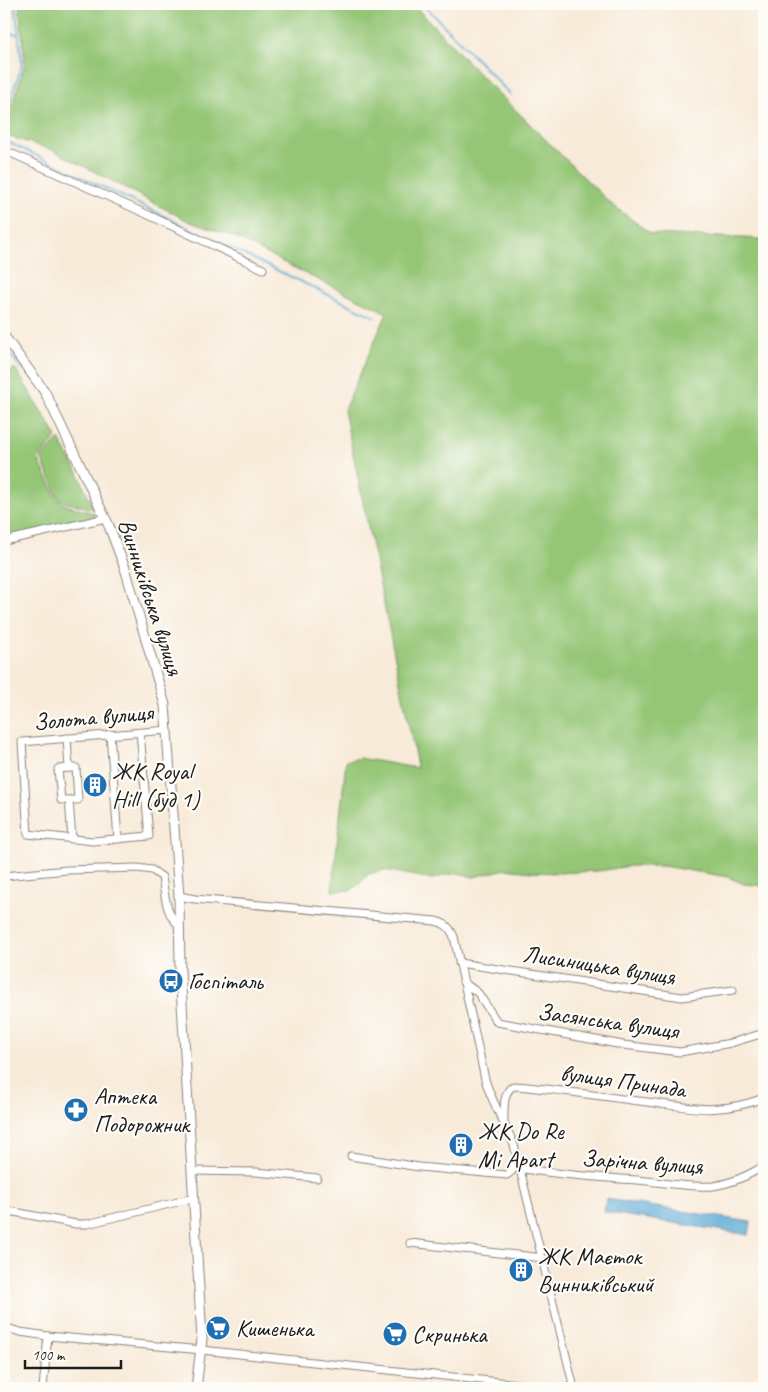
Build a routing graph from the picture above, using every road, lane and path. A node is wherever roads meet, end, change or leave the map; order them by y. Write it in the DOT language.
graph roads {
  1 [pos="4,150"];
  2 [pos="263,269"];
  3 [pos="4,336"];
  4 [pos="106,518"];
  5 [pos="4,541"];
  6 [pos="168,730"];
  7 [pos="140,732"];
  8 [pos="110,734"];
  9 [pos="67,738"];
  10 [pos="69,768"];
  11 [pos="69,800"];
  12 [pos="72,839"];
  13 [pos="118,839"];
  14 [pos="4,876"];
  15 [pos="179,896"];
  16 [pos="179,928"];
  17 [pos="460,963"];
  18 [pos="464,982"];
  19 [pos="733,990"];
  20 [pos="764,1033"];
  21 [pos="764,1098"];
  22 [pos="504,1120"];
  23 [pos="351,1156"];
  24 [pos="518,1159"];
  25 [pos="519,1168"];
  26 [pos="759,1169"];
  27 [pos="192,1171"];
  28 [pos="317,1178"];
  29 [pos="194,1198"];
  30 [pos="4,1210"];
  31 [pos="410,1243"];
  32 [pos="543,1258"];
  33 [pos="4,1327"];
  34 [pos="48,1336"];
  35 [pos="202,1350"];
  36 [pos="43,1388"];
  37 [pos="196,1388"];
  38 [pos="555,1388"];
  39 [pos="574,1388"];
  1 -- 2 [label="street"];
  3 -- 4 [label="main road, Винниківська вулиця"];
  4 -- 5 [label="street"];
  4 -- 6 [label="main road, Винниківська вулиця"];
  6 -- 7 [label="street, Золота вулиця"];
  6 -- 15 [label="main road, Винниківська вулиця"];
  7 -- 8 [label="street, Золота вулиця"];
  7 -- 13 [label="street"];
  8 -- 9 [label="street, Золота вулиця"];
  8 -- 13 [label="street"];
  9 -- 10 [label="street"];
  9 -- 12 [label="street, Золота вулиця"];
  10 -- 11 [label="street"];
  10 -- 11 [label="street"];
  11 -- 12 [label="street"];
  12 -- 13 [label="street"];
  14 -- 16 [label="street"];
  15 -- 16 [label="main road, Винниківська вулиця"];
  15 -- 17 [label="street"];
  16 -- 27 [label="main road, Винниківська вулиця"];
  17 -- 18 [label="street"];
  17 -- 19 [label="street, Лисиницька вулиця"];
  18 -- 20 [label="street, Засянська вулиця"];
  18 -- 22 [label="street"];
  21 -- 22 [label="street, вулиця Принада"];
  22 -- 24 [label="street"];
  23 -- 24 [label="street"];
  24 -- 25 [label="street"];
  25 -- 26 [label="street, Зарічна вулиця"];
  25 -- 32 [label="street"];
  27 -- 28 [label="street"];
  27 -- 29 [label="main road, Винниківська вулиця"];
  29 -- 30 [label="street"];
  29 -- 35 [label="main road, Винниківська вулиця"];
  31 -- 32 [label="street"];
  32 -- 39 [label="street"];
  33 -- 34 [label="street"];
  34 -- 35 [label="street"];
  34 -- 36 [label="street"];
  35 -- 37 [label="main road, Винниківська вулиця"];
  35 -- 38 [label="street"];
}
